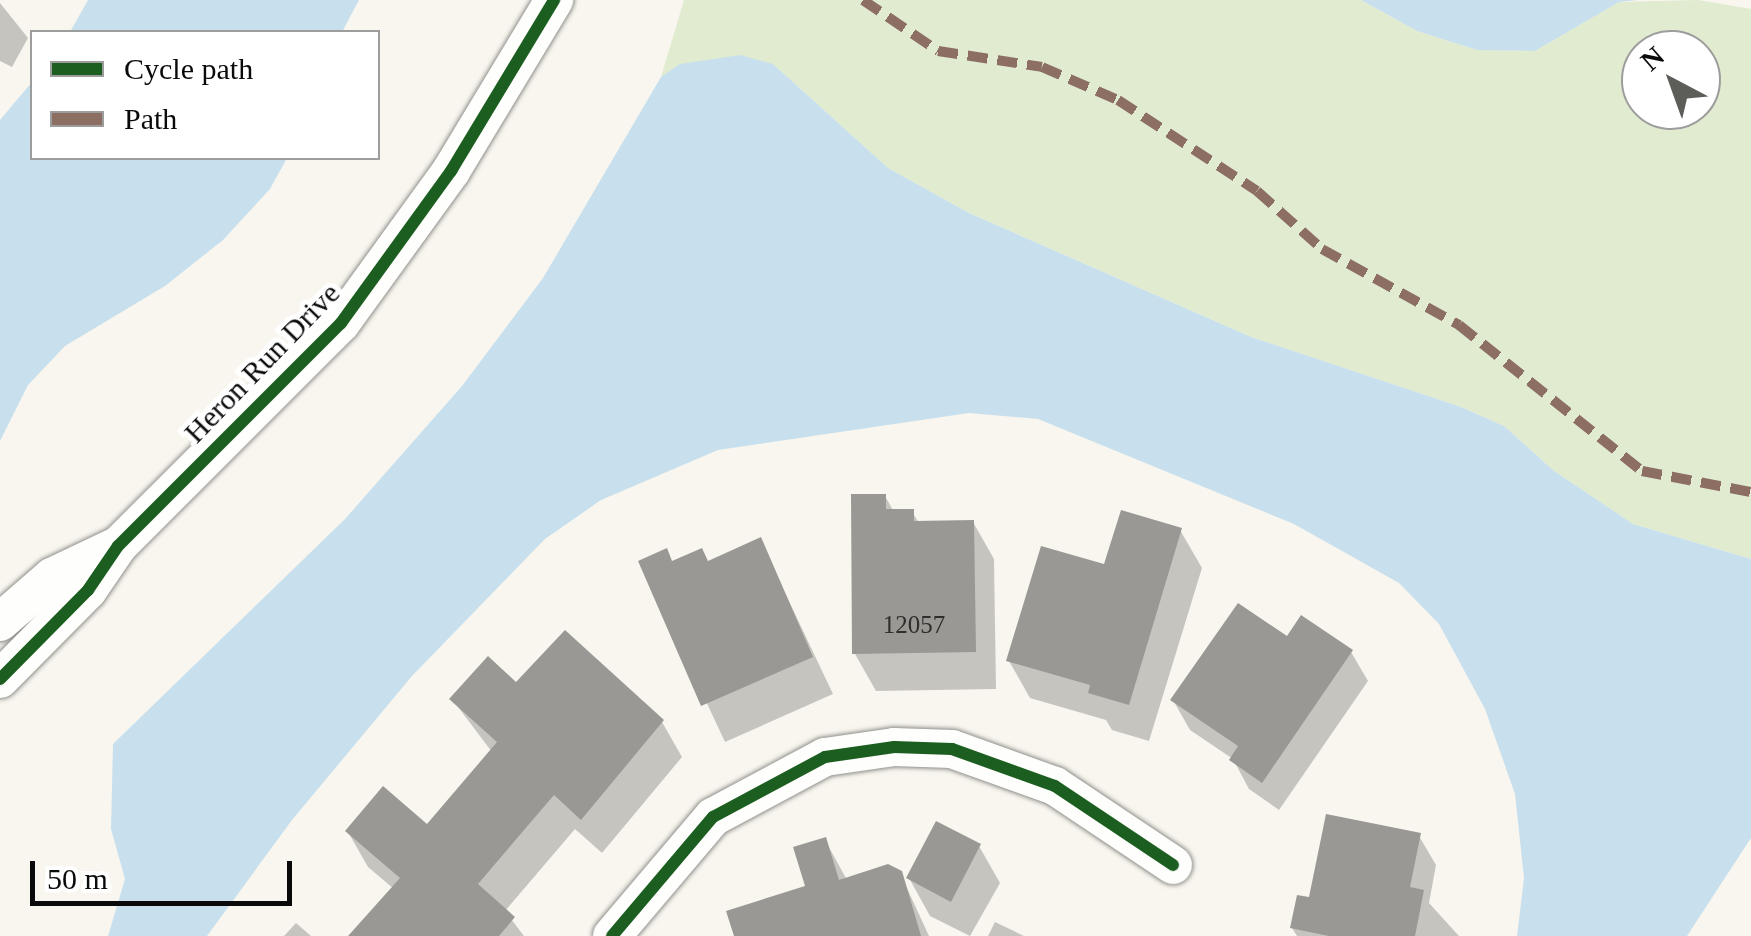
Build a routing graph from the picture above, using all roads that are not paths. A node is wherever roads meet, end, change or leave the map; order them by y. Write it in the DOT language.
graph roads {
  1 [pos="554,0"];
  2 [pos="118,546"];
  3 [pos="0,622"];
  4 [pos="0,680"];
  5 [pos="1173,866"];
  6 [pos="612,936"];
  1 -- 2 [label="street, Heron Run Drive"];
  2 -- 3 [label="street, Heron Run Drive"];
  2 -- 4 [label="street, Heron Run Drive"];
  5 -- 6 [label="street"];
}
